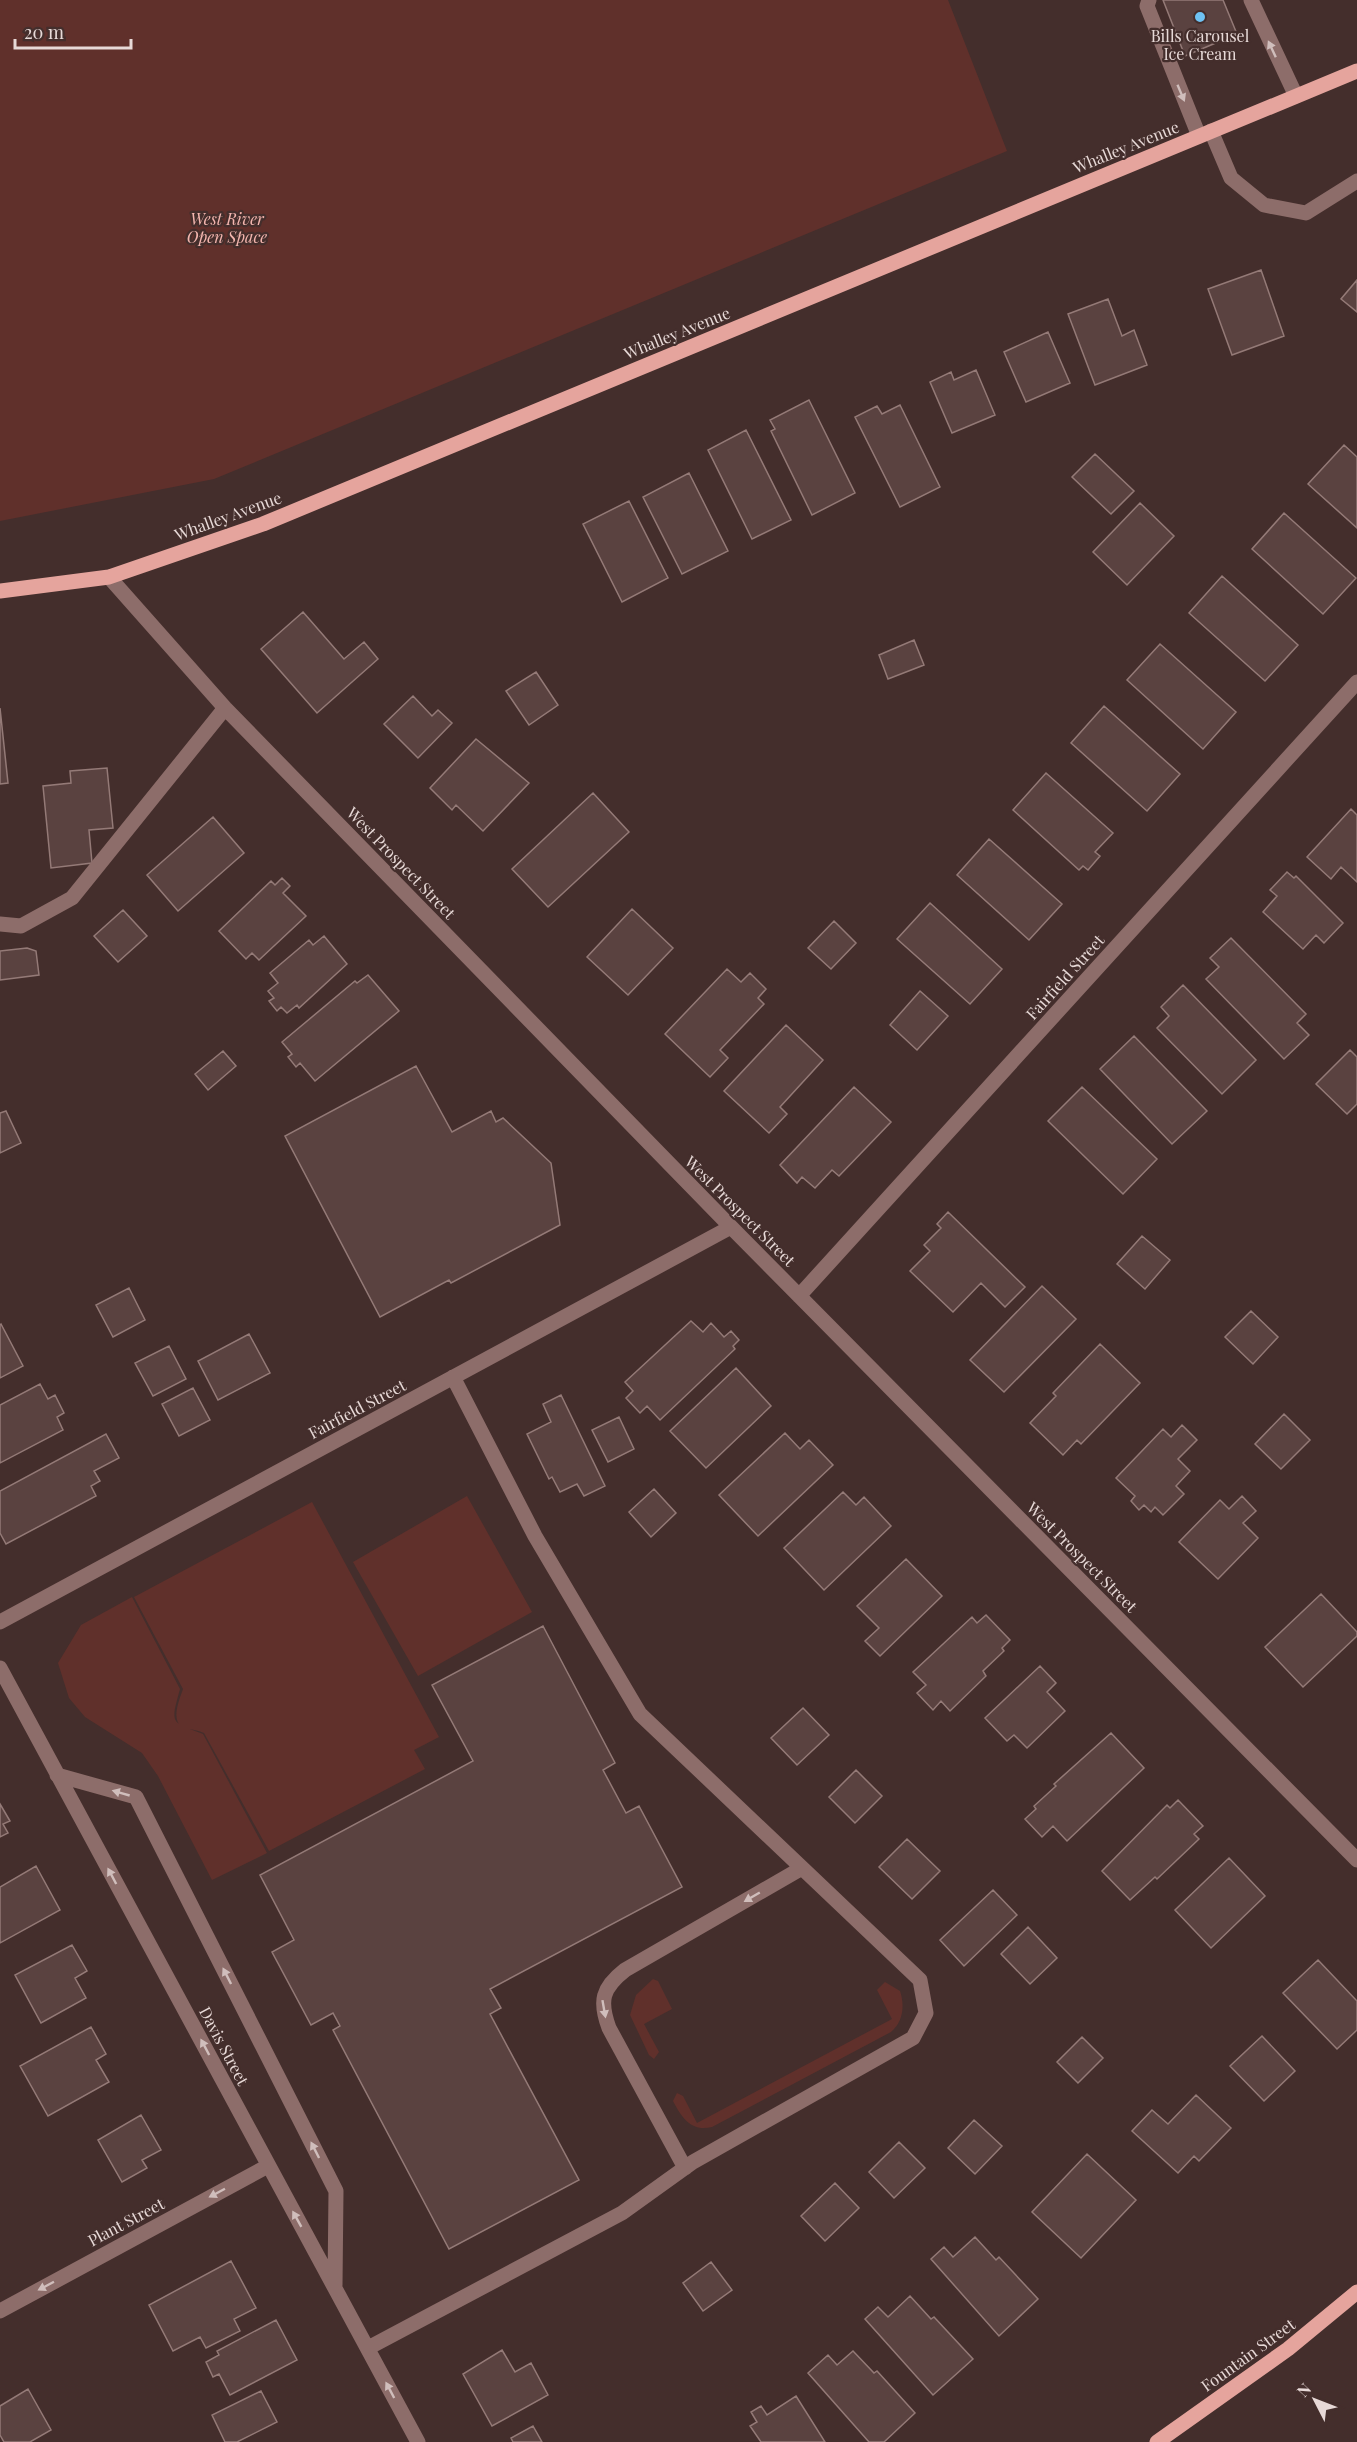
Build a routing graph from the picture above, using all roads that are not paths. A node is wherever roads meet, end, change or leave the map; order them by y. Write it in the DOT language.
graph roads {
  1 [pos="1149,0"];
  2 [pos="1251,0"];
  3 [pos="1357,71"];
  4 [pos="1296,96"];
  5 [pos="1205,133"];
  6 [pos="1357,181"];
  7 [pos="109,577"];
  8 [pos="0,591"];
  9 [pos="1357,682"];
  10 [pos="225,708"];
  11 [pos="0,924"];
  12 [pos="730,1227"];
  13 [pos="799,1296"];
  14 [pos="453,1377"];
  15 [pos="0,1622"];
  16 [pos="0,1668"];
  17 [pos="57,1775"];
  18 [pos="1357,1860"];
  19 [pos="802,1868"];
  20 [pos="268,2166"];
  21 [pos="685,2168"];
  22 [pos="335,2288"];
  23 [pos="1357,2292"];
  24 [pos="0,2311"];
  25 [pos="368,2348"];
  26 [pos="418,2442"];
  27 [pos="1157,2442"];
  1 -- 5 [label="street, one-way"];
  4 -- 2 [label="street, one-way"];
  3 -- 4 [label="main road, Whalley Avenue"];
  4 -- 5 [label="main road, Whalley Avenue"];
  5 -- 6 [label="street"];
  5 -- 7 [label="main road, Whalley Avenue"];
  7 -- 8 [label="main road, Whalley Avenue"];
  7 -- 10 [label="street, West Prospect Street"];
  9 -- 13 [label="street, Fairfield Street"];
  10 -- 11 [label="street"];
  10 -- 12 [label="street, West Prospect Street"];
  12 -- 13 [label="street, West Prospect Street"];
  12 -- 14 [label="street, Fairfield Street"];
  13 -- 18 [label="street, West Prospect Street"];
  14 -- 15 [label="street, Fairfield Street"];
  14 -- 19 [label="street"];
  16 -- 17 [label="street, Davis Street"];
  20 -- 17 [label="street, Davis Street, one-way"];
  22 -- 17 [label="street, one-way"];
  19 -- 21 [label="street, one-way"];
  19 -- 21 [label="street"];
  22 -- 20 [label="street, Davis Street, one-way"];
  20 -- 24 [label="street, Plant Street, one-way"];
  21 -- 25 [label="street"];
  22 -- 25 [label="street, Davis Street"];
  23 -- 27 [label="main road, Fountain Street"];
  26 -- 25 [label="street, Davis Street, one-way"];
}
